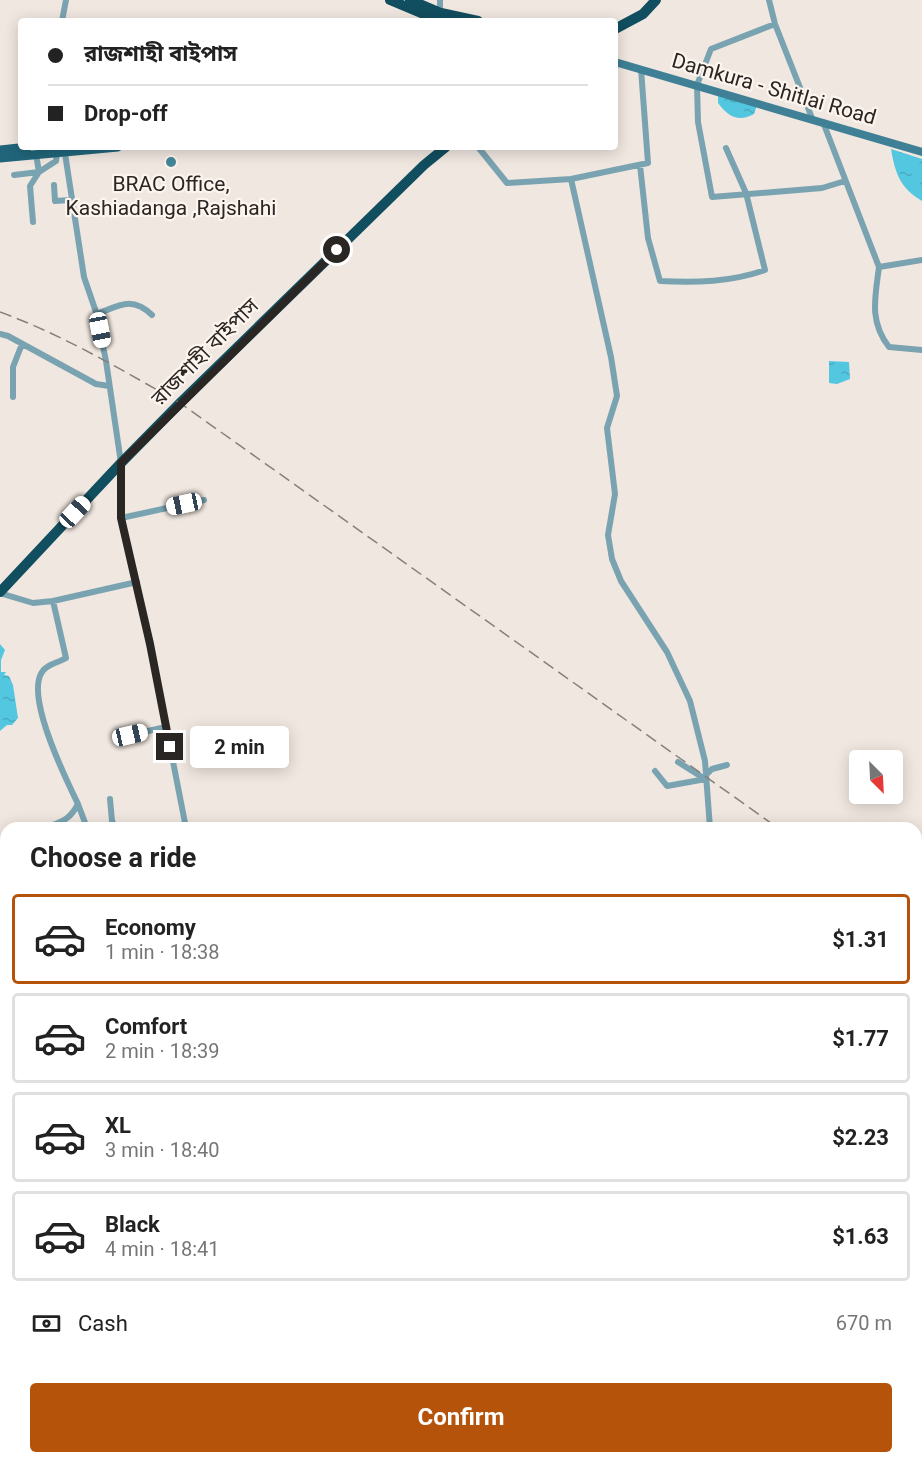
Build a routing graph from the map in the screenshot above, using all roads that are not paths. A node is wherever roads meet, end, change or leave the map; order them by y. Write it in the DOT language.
graph roads {
  1 [pos="66,0"];
  2 [pos="390,0"];
  3 [pos="410,0"];
  4 [pos="440,0"];
  5 [pos="657,0"];
  6 [pos="769,0"];
  7 [pos="440,17"];
  8 [pos="63,18"];
  9 [pos="775,24"];
  10 [pos="618,27"];
  11 [pos="618,63"];
  12 [pos="641,69"];
  13 [pos="697,85"];
  14 [pos="812,118"];
  15 [pos="823,122"];
  16 [pos="726,148"];
  17 [pos="0,150"];
  18 [pos="32,150"];
  19 [pos="63,150"];
  20 [pos="64,150"];
  21 [pos="431,150"];
  22 [pos="442,150"];
  23 [pos="480,150"];
  24 [pos="922,152"];
  25 [pos="0,158"];
  26 [pos="424,165"];
  27 [pos="640,165"];
  28 [pos="39,172"];
  29 [pos="14,175"];
  30 [pos="570,179"];
  31 [pos="845,181"];
  32 [pos="54,185"];
  33 [pos="746,193"];
  34 [pos="71,200"];
  35 [pos="33,222"];
  36 [pos="922,260"];
  37 [pos="879,267"];
  38 [pos="97,314"];
  39 [pos="152,315"];
  40 [pos="0,334"];
  41 [pos="22,344"];
  42 [pos="922,350"];
  43 [pos="109,386"];
  44 [pos="13,398"];
  45 [pos="121,463"];
  46 [pos="204,500"];
  47 [pos="121,518"];
  48 [pos="137,582"];
  49 [pos="0,593"];
  50 [pos="53,601"];
  51 [pos="166,727"];
  52 [pos="130,735"];
  53 [pos="678,762"];
  54 [pos="727,765"];
  55 [pos="655,771"];
  56 [pos="706,777"];
  57 [pos="110,799"];
  58 [pos="78,804"];
  59 [pos="60,822"];
  60 [pos="85,822"];
  61 [pos="113,822"];
  62 [pos="185,822"];
  63 [pos="710,822"];
  1 -- 8 [label="street"];
  2 -- 7 [label="highway"];
  3 -- 7 [label="highway"];
  4 -- 7 [label="street"];
  5 -- 10 [label="highway"];
  6 -- 9 [label="street"];
  9 -- 13 [label="street"];
  9 -- 14 [label="street"];
  11 -- 12 [label="street, Damkura - Shitlai Road"];
  12 -- 13 [label="street, Damkura - Shitlai Road"];
  12 -- 27 [label="street"];
  13 -- 14 [label="street, Damkura - Shitlai Road"];
  13 -- 33 [label="street"];
  14 -- 15 [label="street, Damkura - Shitlai Road"];
  15 -- 24 [label="street, Damkura - Shitlai Road"];
  15 -- 31 [label="street"];
  16 -- 33 [label="street"];
  17 -- 18 [label="main road"];
  18 -- 25 [label="main road"];
  18 -- 28 [label="street"];
  19 -- 28 [label="street"];
  20 -- 34 [label="street"];
  21 -- 26 [label="highway"];
  22 -- 26 [label="highway, রাজশাহী বাইপাস"];
  23 -- 30 [label="street"];
  26 -- 45 [label="highway, রাজশাহী বাইপাস"];
  27 -- 30 [label="street"];
  27 -- 33 [label="street"];
  28 -- 29 [label="street"];
  28 -- 35 [label="street"];
  30 -- 56 [label="street"];
  31 -- 33 [label="street"];
  31 -- 37 [label="street"];
  32 -- 34 [label="street"];
  34 -- 38 [label="street"];
  36 -- 37 [label="street"];
  37 -- 42 [label="street"];
  38 -- 39 [label="street"];
  38 -- 43 [label="street"];
  40 -- 41 [label="street"];
  41 -- 43 [label="street"];
  41 -- 44 [label="street"];
  43 -- 45 [label="street"];
  45 -- 47 [label="street"];
  45 -- 49 [label="highway, রাজশাহী বাইপাস"];
  46 -- 47 [label="street"];
  47 -- 48 [label="street"];
  48 -- 50 [label="street"];
  48 -- 51 [label="street"];
  49 -- 50 [label="street"];
  50 -- 58 [label="street"];
  51 -- 52 [label="street"];
  51 -- 62 [label="street"];
  53 -- 56 [label="street"];
  54 -- 56 [label="street"];
  55 -- 56 [label="street"];
  56 -- 63 [label="street"];
  57 -- 61 [label="street"];
  58 -- 59 [label="street"];
  58 -- 60 [label="street"];
}
